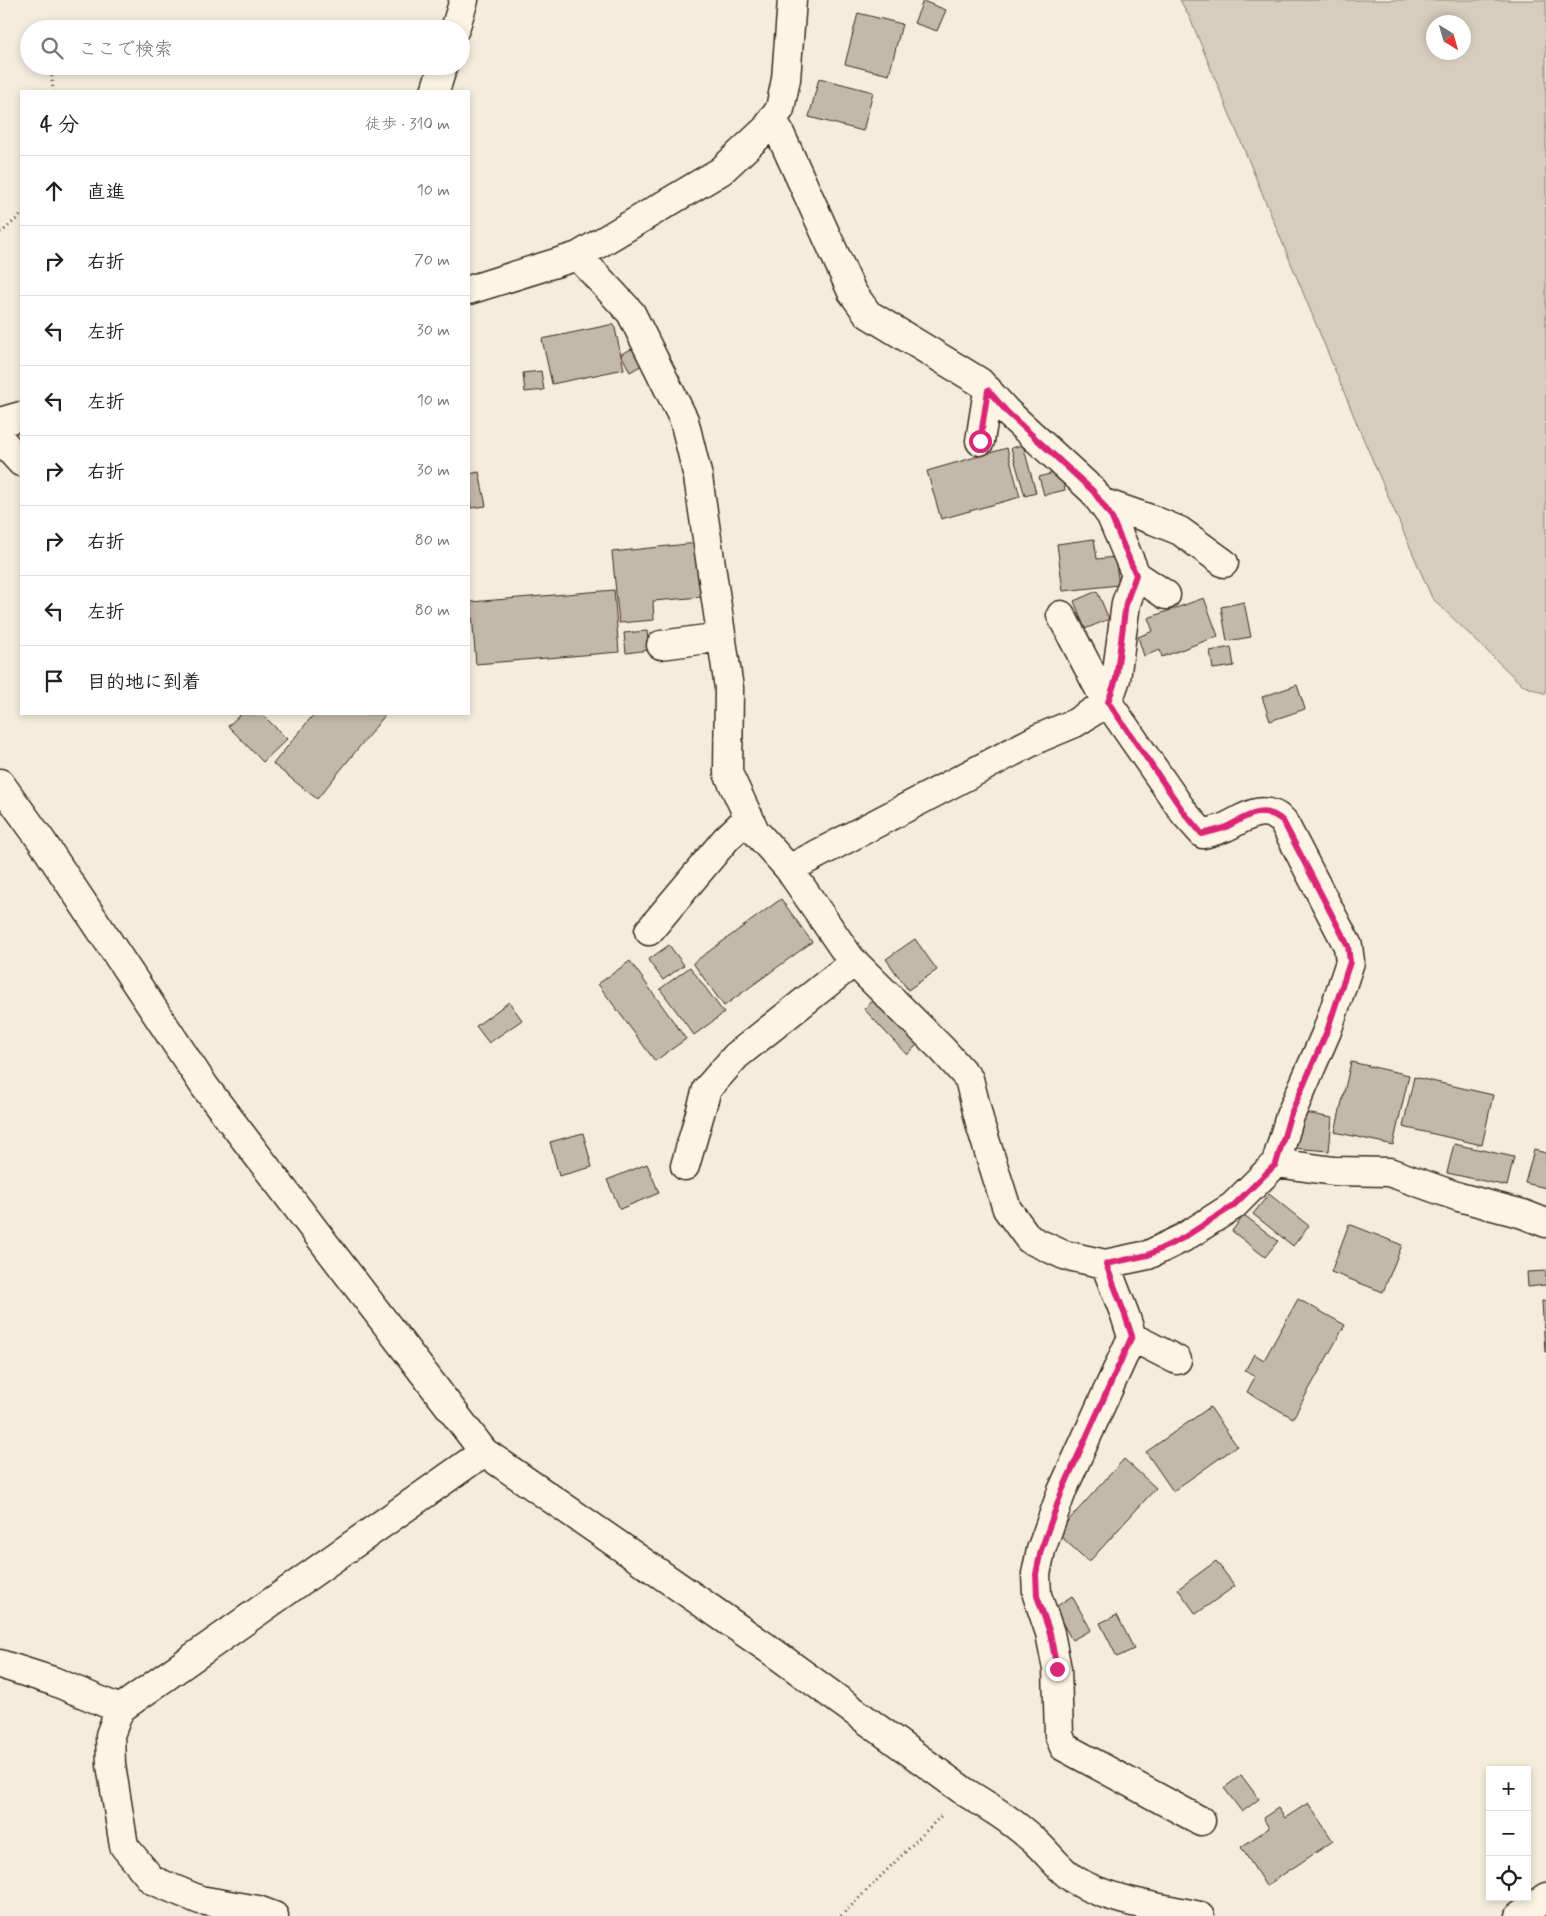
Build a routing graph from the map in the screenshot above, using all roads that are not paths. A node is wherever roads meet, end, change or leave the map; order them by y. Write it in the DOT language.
graph roads {
  1 [pos="464,0"];
  2 [pos="792,0"];
  3 [pos="458,20"];
  4 [pos="440,75"];
  5 [pos="435,90"];
  6 [pos="773,118"];
  7 [pos="578,256"];
  8 [pos="470,290"];
  9 [pos="988,390"];
  10 [pos="20,416"];
  11 [pos="0,422"];
  12 [pos="0,438"];
  13 [pos="980,441"];
  14 [pos="20,461"];
  15 [pos="1101,502"];
  16 [pos="1224,563"];
  17 [pos="1136,575"];
  18 [pos="1166,595"];
  19 [pos="1061,615"];
  20 [pos="722,637"];
  21 [pos="661,645"];
  22 [pos="1108,702"];
  23 [pos="0,783"];
  24 [pos="749,817"];
  25 [pos="789,869"];
  26 [pos="648,932"];
  27 [pos="854,962"];
  28 [pos="1276,1164"];
  29 [pos="684,1166"];
  30 [pos="1546,1222"];
  31 [pos="1106,1264"];
  32 [pos="1132,1336"];
  33 [pos="1177,1360"];
  34 [pos="484,1452"];
  35 [pos="0,1664"];
  36 [pos="120,1709"];
  37 [pos="1202,1821"];
  38 [pos="1546,1897"];
  39 [pos="274,1916"];
  40 [pos="1200,1916"];
  41 [pos="1520,1916"];
  1 -- 3 [label="street"];
  2 -- 6 [label="street"];
  4 -- 5 [label="street"];
  6 -- 7 [label="street"];
  6 -- 9 [label="street"];
  7 -- 8 [label="street"];
  7 -- 20 [label="street"];
  9 -- 13 [label="street"];
  9 -- 15 [label="street"];
  10 -- 11 [label="street"];
  12 -- 14 [label="street"];
  15 -- 16 [label="street"];
  15 -- 17 [label="street"];
  17 -- 18 [label="street"];
  17 -- 22 [label="street"];
  19 -- 22 [label="street"];
  20 -- 21 [label="street"];
  20 -- 24 [label="street"];
  22 -- 25 [label="street"];
  22 -- 28 [label="street"];
  23 -- 34 [label="street"];
  24 -- 25 [label="street"];
  24 -- 26 [label="street"];
  25 -- 27 [label="street"];
  27 -- 29 [label="street"];
  27 -- 31 [label="street"];
  28 -- 30 [label="street"];
  28 -- 31 [label="street"];
  31 -- 32 [label="street"];
  32 -- 33 [label="street"];
  32 -- 37 [label="street"];
  34 -- 36 [label="street"];
  34 -- 40 [label="street"];
  35 -- 36 [label="street"];
  36 -- 39 [label="street"];
  38 -- 41 [label="street"];
}
